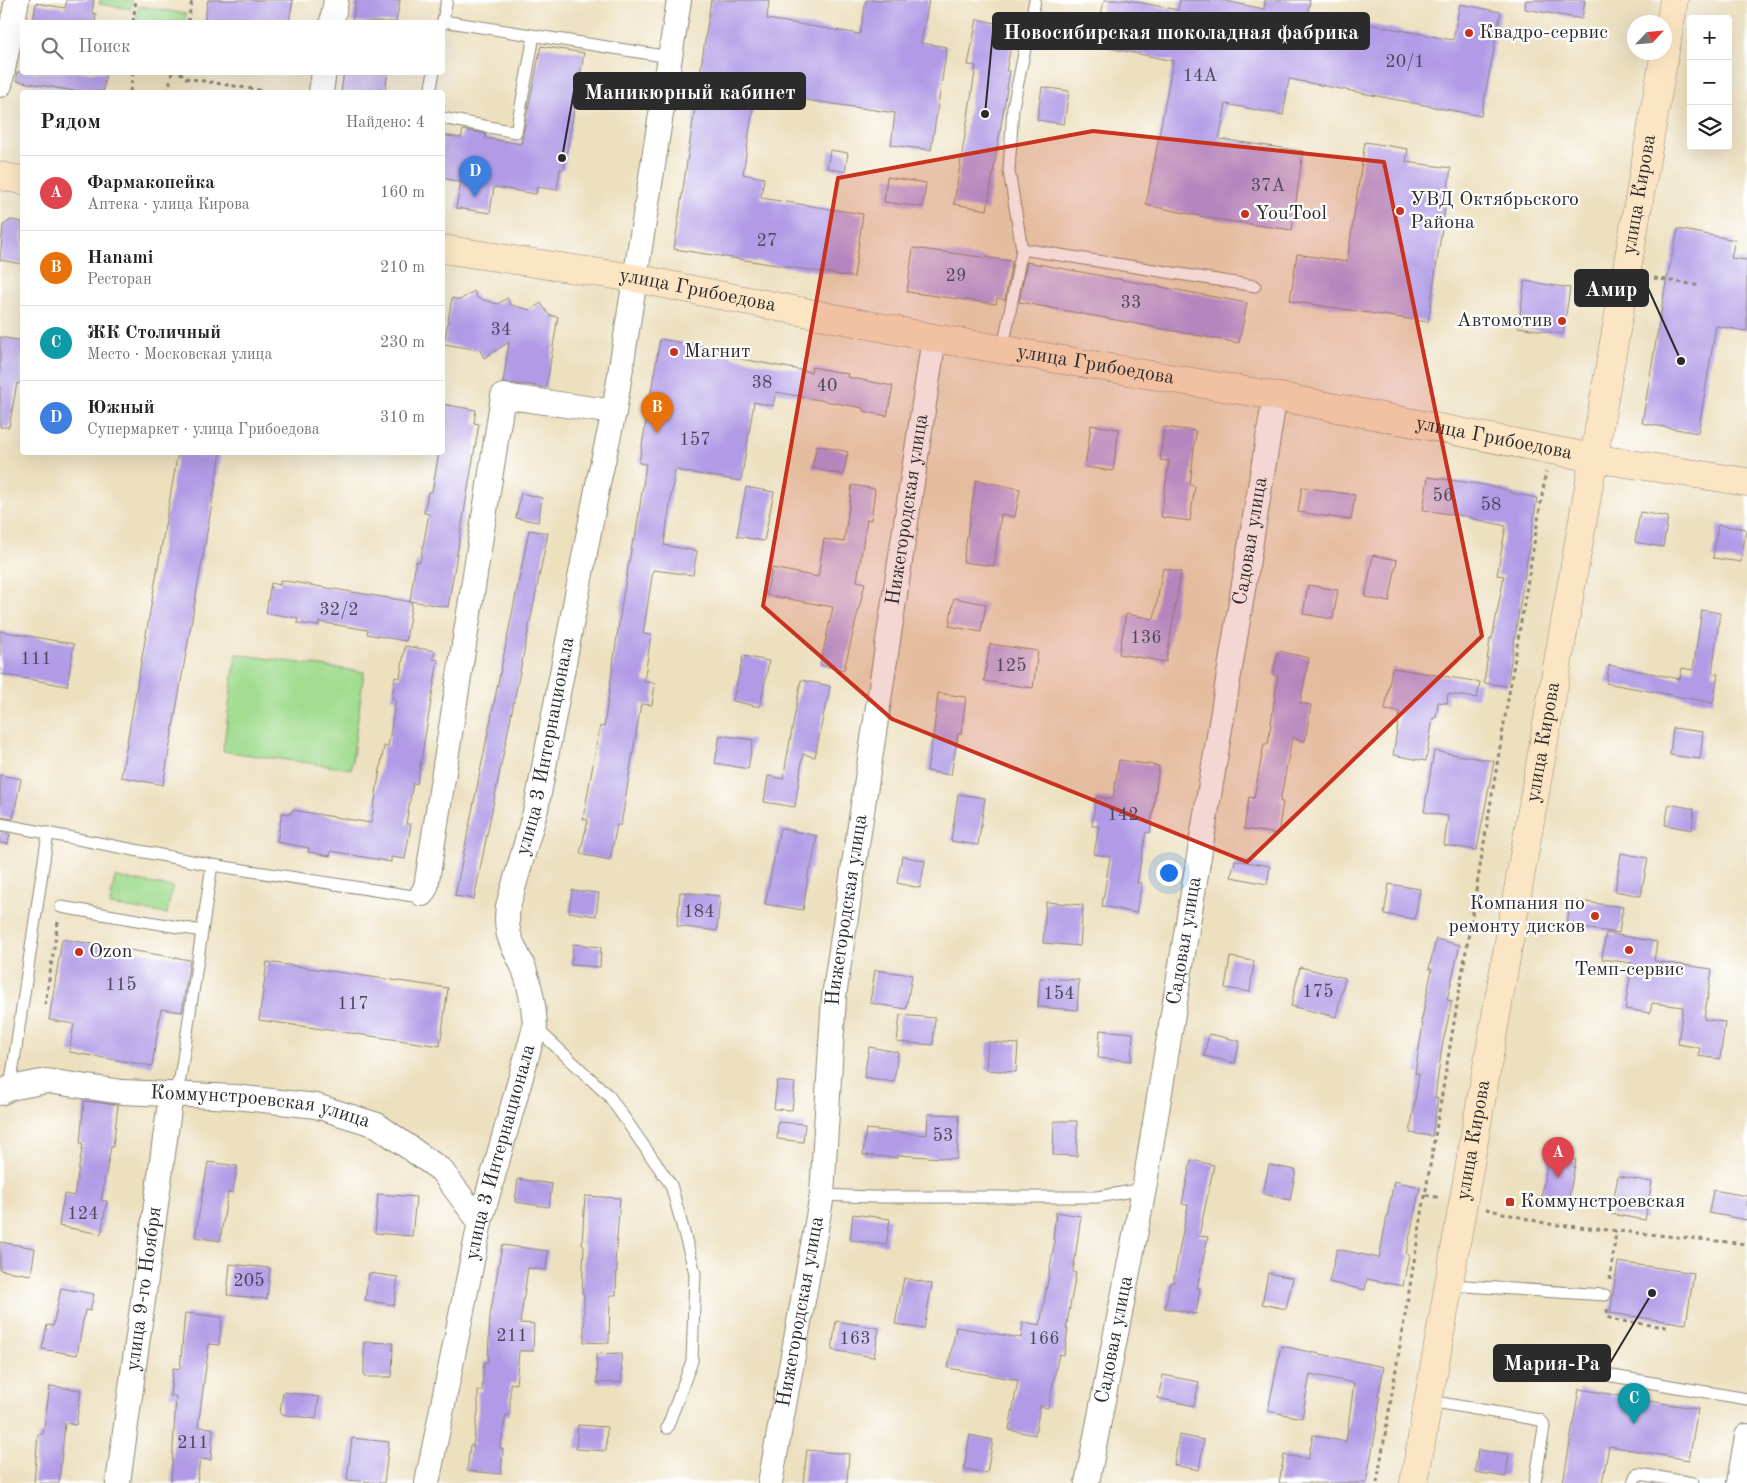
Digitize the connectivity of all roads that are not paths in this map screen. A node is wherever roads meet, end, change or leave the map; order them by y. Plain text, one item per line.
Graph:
1 (17, 0) edge
2 (336, 0) edge
3 (447, 0) edge
4 (679, 0) edge
5 (1035, 0) edge
6 (1674, 0) edge
7 (332, 20) edge
8 (444, 20) edge
9 (445, 23) edge
10 (534, 36) junction
11 (670, 56) junction
12 (324, 75) edge
13 (433, 75) edge
14 (0, 85) edge
15 (321, 90) edge
16 (430, 90) edge
17 (445, 119) edge
18 (0, 176) edge
19 (20, 180) edge
20 (445, 249) edge
21 (1022, 249) junction
22 (634, 278) junction
23 (1255, 286) dead end
24 (934, 338) junction
25 (1002, 348) junction
26 (1274, 396) junction
27 (614, 412) junction
28 (1593, 458) junction
29 (1747, 482) edge
30 (0, 824) edge
31 (48, 833) junction
32 (212, 865) junction
33 (422, 894) joint
34 (61, 908) road end
35 (202, 931) junction
36 (535, 1027) junction
37 (5, 1090) edge
38 (171, 1095) junction
39 (1144, 1189) junction
40 (822, 1195) junction
41 (480, 1222) junction
42 (1450, 1285) junction
43 (1605, 1294) dead end
44 (1601, 1374) dead end
45 (1747, 1399) edge
46 (1429, 1401) junction
47 (668, 1428) dead end
48 (1747, 1436) edge
49 (118, 1483) edge
50 (427, 1483) edge
51 (770, 1483) edge
52 (1087, 1483) edge
53 (1414, 1483) edge
54 (1535, 1483) edge
55 (1633, 1483) edge
56 (1693, 1483) edge
57 (1739, 1483) edge

1 - 14 street
2 - 7 street
3 - 8 lane
4 - 11 street, улица 3 Интернационала
5 - 21 lane
6 - 28 main road, улица Кирова
9 - 10 lane
10 - 11 lane
10 - 17 lane
11 - 22 street, улица 3 Интернационала
12 - 15 street
13 - 16 lane
18 - 19 main road
20 - 22 main road, улица Грибоедова
21 - 23 lane
21 - 25 lane
22 - 24 main road, улица Грибоедова
22 - 27 street, улица 3 Интернационала
24 - 25 main road, улица Грибоедова
24 - 40 street, Нижегородская улица
25 - 26 main road, улица Грибоедова
26 - 28 main road, улица Грибоедова
26 - 39 street, Садовая улица
27 - 33 street
27 - 36 street, улица 3 Интернационала
28 - 29 main road, улица Грибоедова
28 - 42 main road, улица Кирова
30 - 31 lane
31 - 32 lane
31 - 37 lane
32 - 33 lane
32 - 35 lane
34 - 35 lane
35 - 38 lane
36 - 41 street, улица 3 Интернационала
36 - 47 lane
37 - 38 street, Коммунстроевская улица
38 - 41 street, Коммунстроевская улица
38 - 49 street, улица 9-го Ноября
39 - 40 lane
39 - 52 street, Садовая улица
40 - 51 street, Нижегородская улица
41 - 50 street, улица 3 Интернационала
42 - 43 lane
42 - 46 main road, улица Кирова
44 - 45 lane
46 - 53 main road, улица Кирова
46 - 54 lane
48 - 57 street
55 - 56 lane

